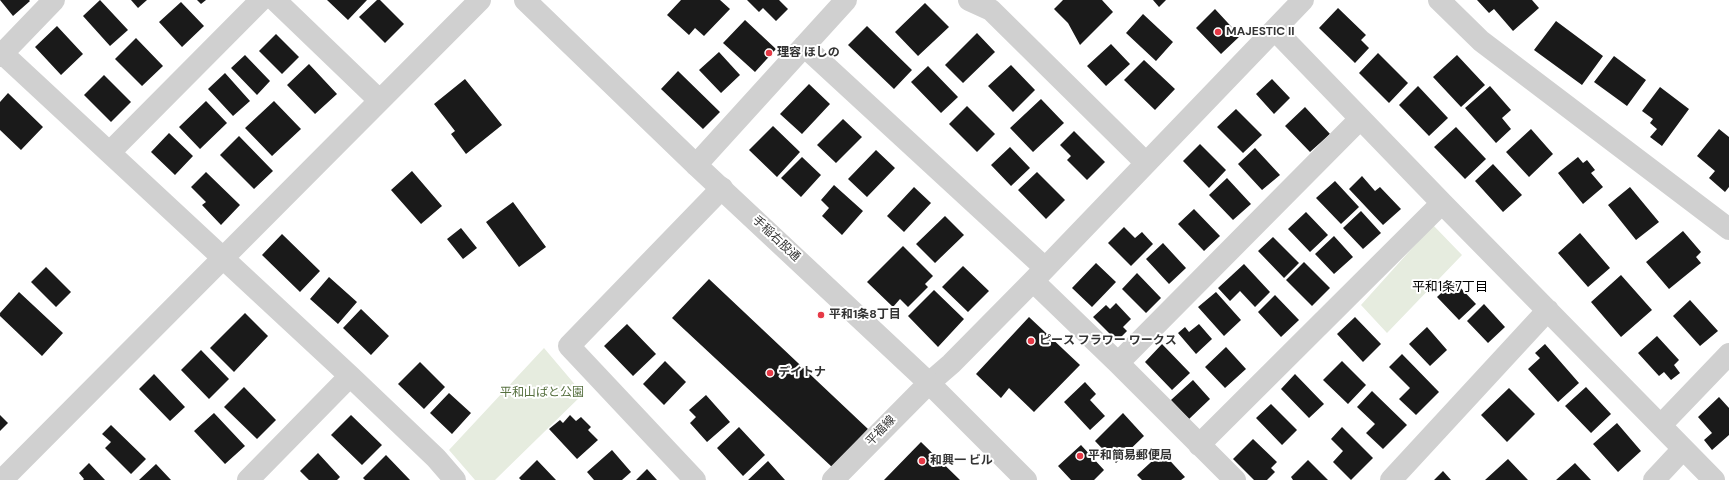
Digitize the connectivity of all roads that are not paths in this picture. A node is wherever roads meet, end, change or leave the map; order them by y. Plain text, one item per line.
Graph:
1 (54, 0) edge
2 (261, 0) edge
3 (275, 0) edge
4 (480, 0) edge
5 (525, 0) edge
6 (846, 0) edge
7 (969, 0) edge
8 (1303, 0) edge
9 (1439, 0) edge
10 (1275, 30) junction
11 (804, 46) junction
12 (1, 54) edge
13 (379, 100) junction
14 (1360, 119) junction
15 (110, 152) junction
16 (1146, 163) junction
17 (696, 165) junction
18 (722, 188) junction
19 (1442, 203) junction
20 (1729, 230) edge
21 (223, 258) junction
22 (1039, 275) junction
23 (1548, 310) junction
24 (1729, 354) edge
25 (1118, 363) junction
26 (350, 376) junction
27 (929, 383) junction
28 (1661, 425) junction
29 (1199, 445) junction
30 (1683, 449) junction
31 (2, 480) edge
32 (248, 480) edge
33 (455, 480) edge
34 (695, 480) edge
35 (833, 480) edge
36 (1026, 480) edge
37 (1235, 480) edge
38 (1391, 480) edge
39 (1654, 480) edge
40 (1714, 480) edge

1 - 12 street
2 - 15 street
3 - 13 street
4 - 13 street
5 - 17 street, 手稲右股通
6 - 11 street
7 - 16 street
8 - 10 street, 平福線
9 - 20 street
10 - 14 street
10 - 16 street, 平福線
11 - 17 street
11 - 22 street
12 - 15 street
13 - 21 street
14 - 19 street
14 - 25 street
15 - 21 street
16 - 22 street, 平福線
17 - 18 street, 手稲右股通
18 - 27 street, 手稲右股通
18 - 34 street
19 - 23 street
19 - 29 street
21 - 26 street
21 - 31 street
22 - 25 street
22 - 27 street, 平福線
23 - 28 street
23 - 38 street
24 - 28 street
25 - 29 street
26 - 32 street
26 - 33 street
27 - 35 street, 平福線
27 - 36 street, 手稲右股通
28 - 30 street
29 - 37 street
30 - 39 street
30 - 40 street

